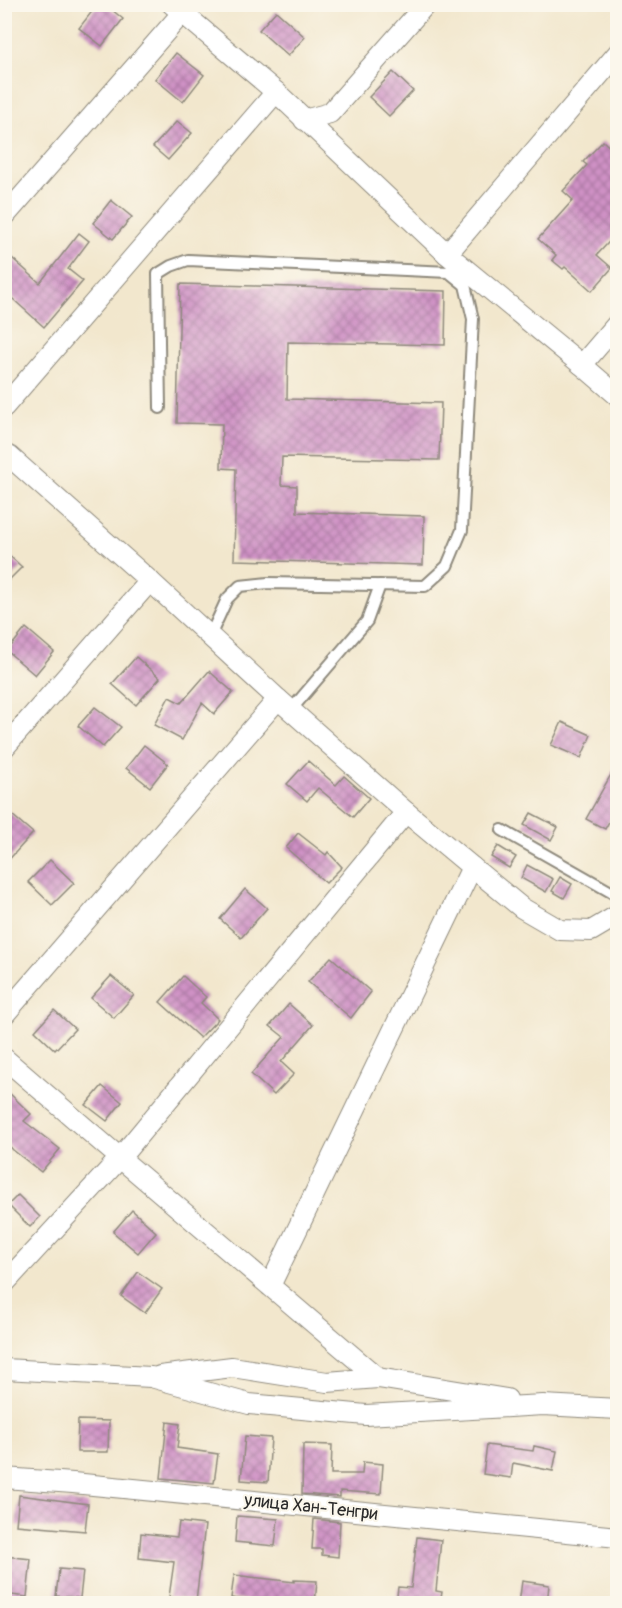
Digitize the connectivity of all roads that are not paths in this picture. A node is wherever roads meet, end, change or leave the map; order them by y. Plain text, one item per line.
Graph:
1 (426, 4) edge
2 (181, 8) edge
3 (618, 53) edge
4 (276, 92) junction
5 (304, 120) junction
6 (4, 217) edge
7 (447, 254) junction
8 (618, 323) edge
9 (582, 365) junction
10 (618, 396) edge
11 (4, 407) edge
12 (160, 408) dead end
13 (6, 457) edge
14 (150, 581) junction
15 (380, 585) junction
16 (210, 636) junction
17 (285, 704) junction
18 (4, 748) edge
19 (406, 812) junction
20 (502, 830) dead end
21 (472, 867) junction
22 (618, 896) edge
23 (618, 915) edge
24 (4, 1015) edge
25 (4, 1058) edge
26 (120, 1158) junction
27 (4, 1284) edge
28 (270, 1286) junction
29 (4, 1369) edge
30 (151, 1377) junction
31 (378, 1378) junction
32 (543, 1405) junction
33 (618, 1409) edge
34 (4, 1478) edge
35 (618, 1537) edge

1 - 5 street
2 - 4 street
2 - 6 street
3 - 7 street
4 - 5 street
4 - 11 street
5 - 7 street
7 - 9 street
8 - 9 street
9 - 10 street
12 - 15 lane
13 - 14 street
14 - 16 street
14 - 18 street
15 - 16 lane
15 - 17 lane
16 - 17 street
17 - 19 street
17 - 24 street
19 - 21 street
19 - 26 street
20 - 22 lane
21 - 23 street
21 - 28 street
25 - 26 street
26 - 27 street
26 - 28 street
28 - 31 street
29 - 30 street
30 - 31 street
30 - 32 street
31 - 32 street
32 - 33 street
34 - 35 street, улица Хан-Тенгри

